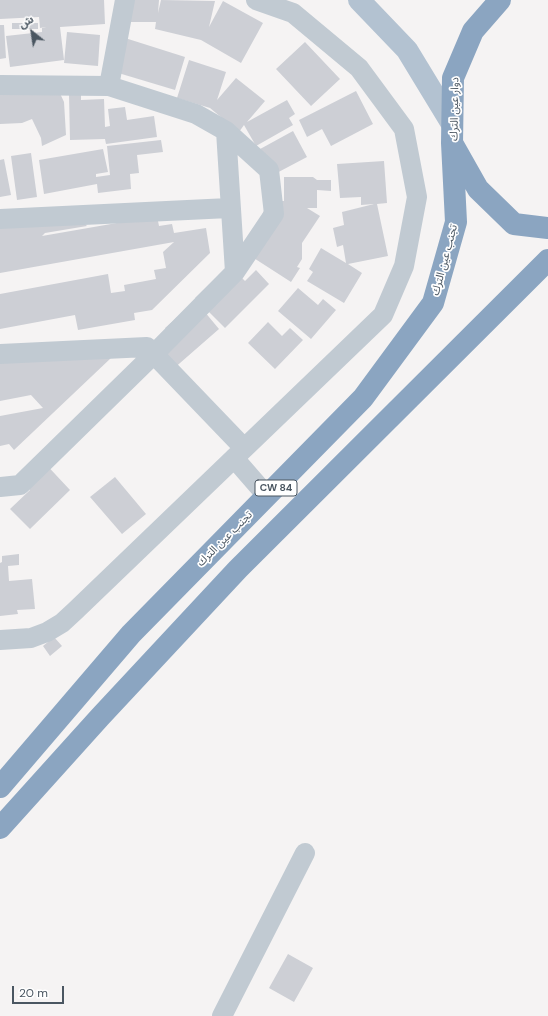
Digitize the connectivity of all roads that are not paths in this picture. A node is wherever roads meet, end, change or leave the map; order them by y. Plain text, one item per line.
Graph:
1 (125, 0) edge
2 (256, 0) edge
3 (359, 0) edge
4 (500, 0) edge
5 (0, 85) edge
6 (109, 86) junction
7 (226, 131) junction
8 (452, 133) junction
9 (230, 208) junction
10 (0, 219) edge
11 (548, 228) edge
12 (548, 260) edge
13 (235, 272) junction
14 (0, 354) edge
15 (154, 354) junction
16 (239, 453) junction
17 (0, 487) edge
18 (267, 496) junction
19 (0, 640) edge
20 (0, 787) edge
21 (0, 828) edge
22 (304, 853) dead end
23 (222, 1016) edge

1 - 6 street
2 - 16 street
3 - 8 main road
4 - 8 highway, دوار عين الترك
5 - 6 street
6 - 7 street
7 - 9 street
7 - 13 street
8 - 11 highway, دوار عين الترك
8 - 18 highway, تجنب عين الترك / CW 84
9 - 10 street
9 - 13 street
12 - 21 highway, CW 84
13 - 15 street
14 - 15 street
15 - 16 street
15 - 17 street
16 - 18 street
16 - 19 street
18 - 20 highway, تجنب عين الترك / CW 84
22 - 23 street

